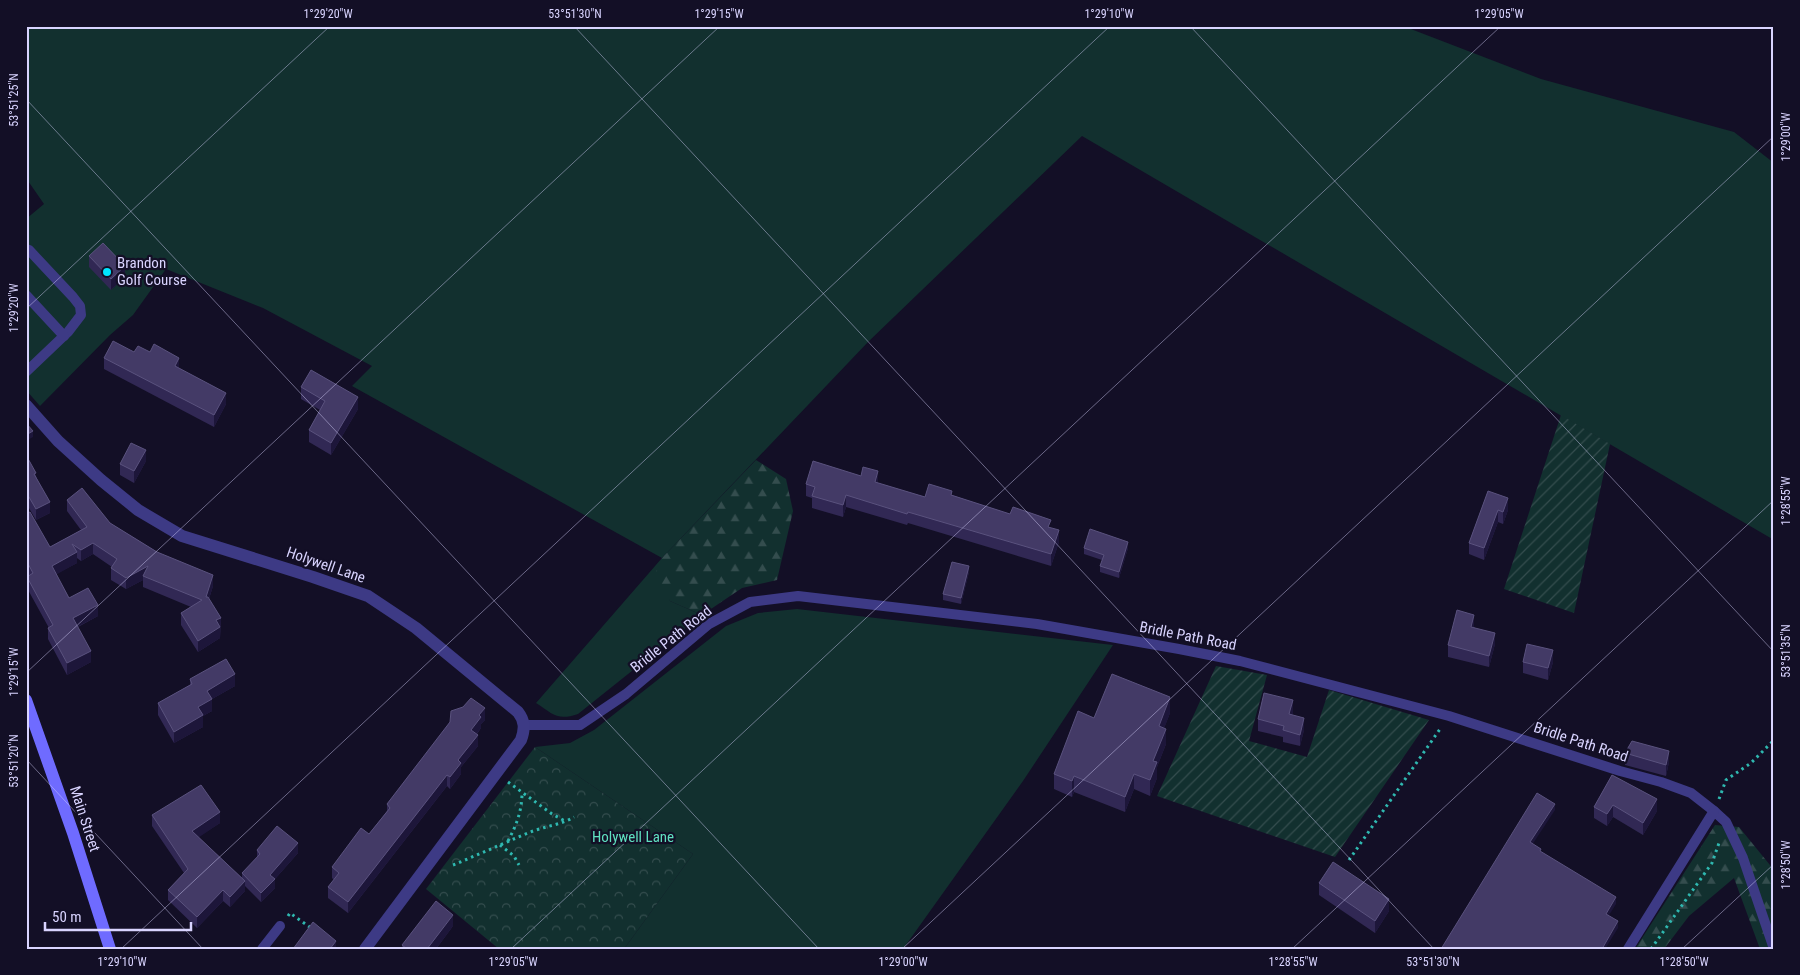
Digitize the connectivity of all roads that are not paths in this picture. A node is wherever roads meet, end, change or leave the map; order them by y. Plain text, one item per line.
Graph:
1 (26, 249) edge
2 (26, 295) edge
3 (64, 336) junction
4 (26, 372) edge
5 (26, 405) edge
6 (26, 700) edge
7 (524, 725) junction
8 (1714, 811) junction
9 (280, 926) road end
10 (110, 949) edge
11 (262, 949) edge
12 (365, 949) edge
13 (1628, 949) edge
14 (1774, 949) edge

1 - 3 lane
2 - 3 lane
3 - 4 lane
5 - 7 street, Holywell Lane
6 - 10 street, Main Street
7 - 8 lane, Bridle Path Road
7 - 12 street
8 - 13 lane
8 - 14 lane, Bridle Path Road
9 - 11 lane

